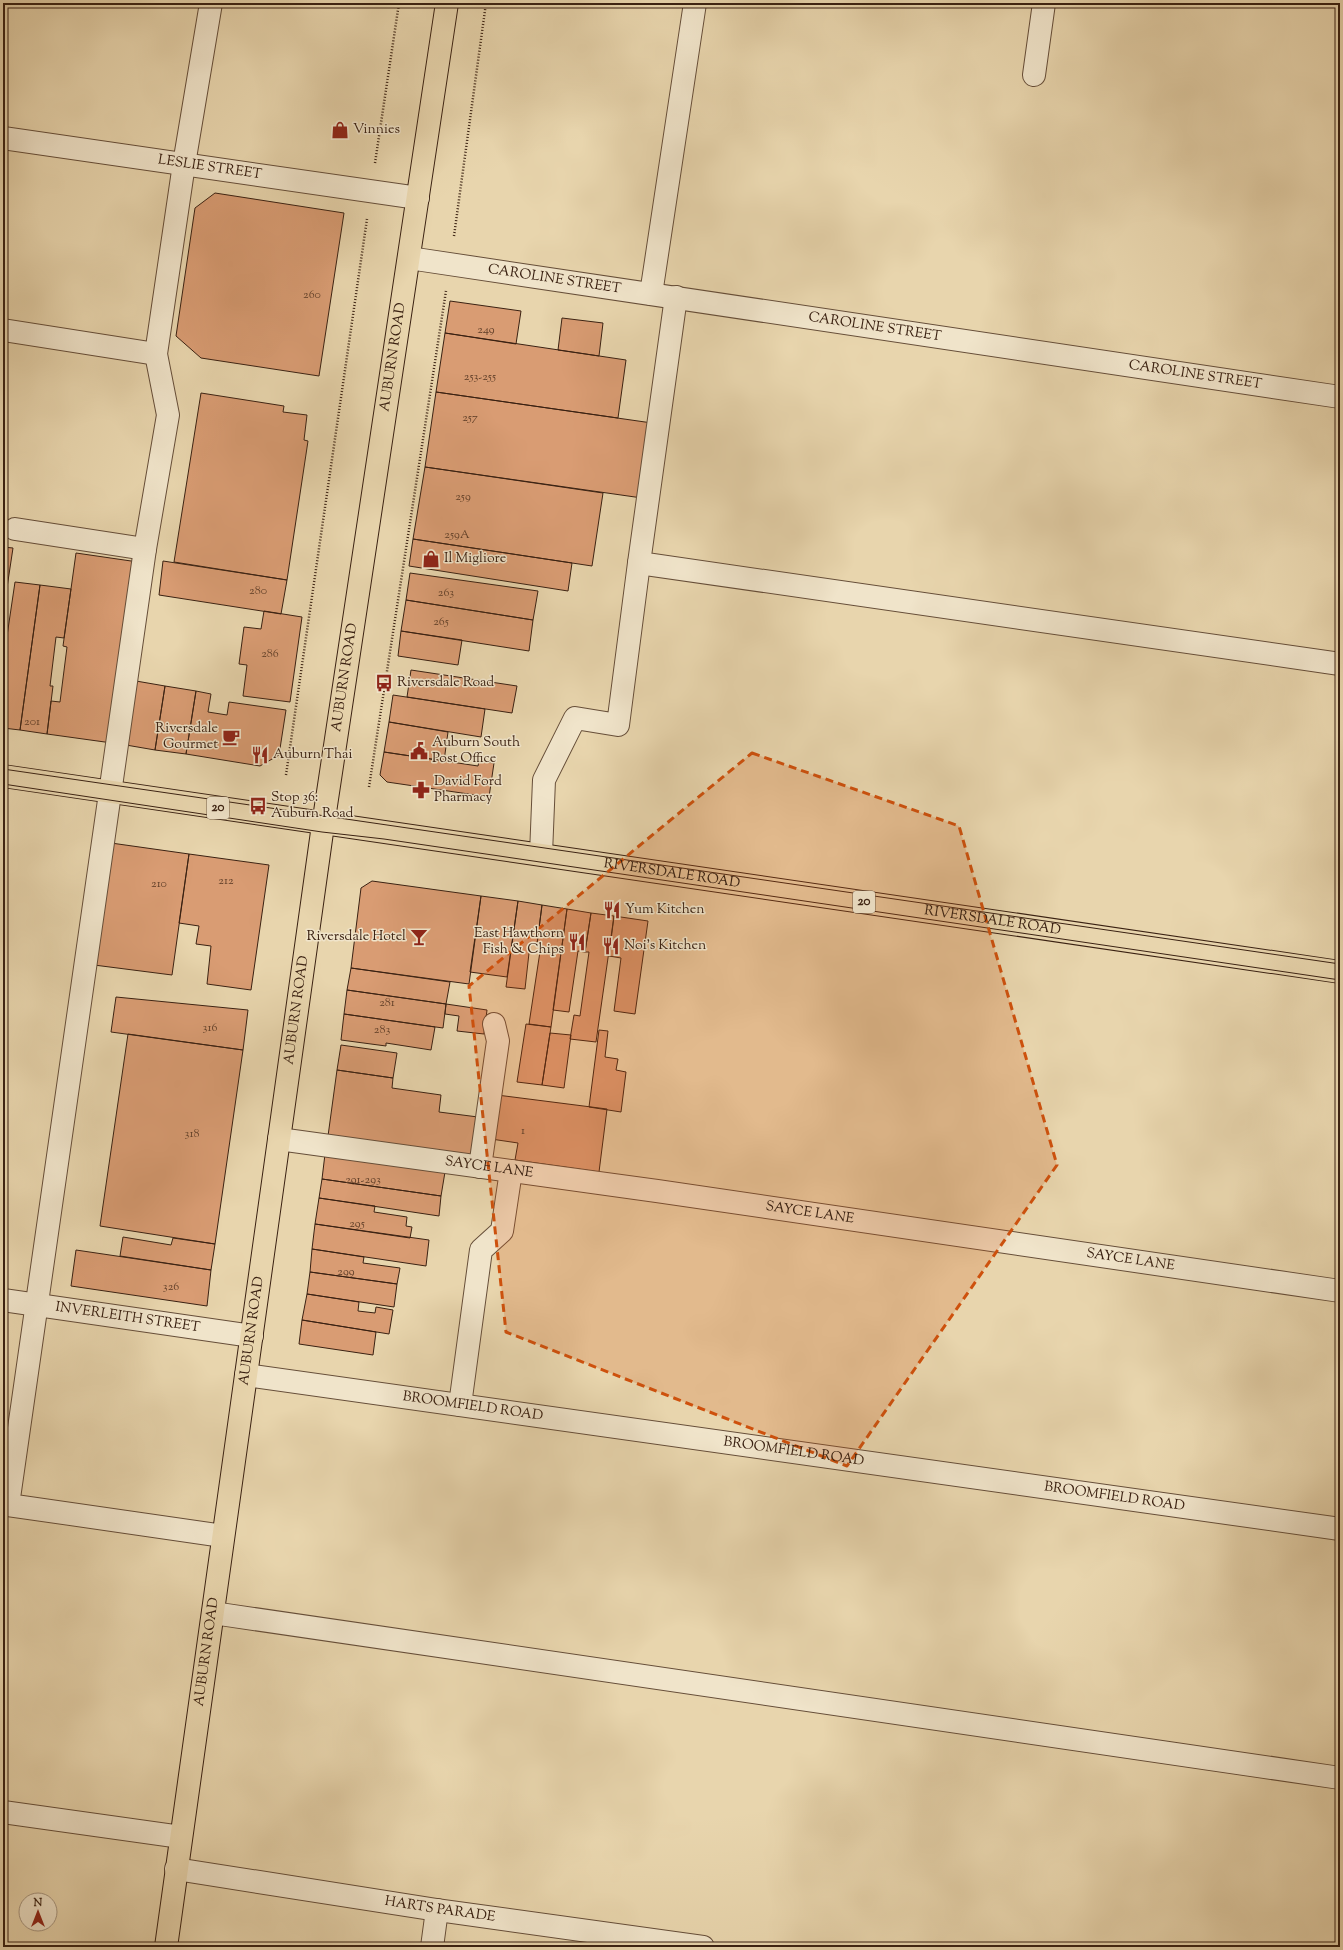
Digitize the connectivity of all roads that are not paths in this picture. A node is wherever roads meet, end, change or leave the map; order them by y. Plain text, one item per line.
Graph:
1 (211, 3) edge
2 (447, 3) edge
3 (695, 3) edge
4 (1044, 3) edge
5 (1034, 75) dead end
6 (3, 138) edge
7 (184, 164) junction
8 (418, 198) junction
9 (409, 258) junction
10 (651, 294) junction
11 (676, 297) junction
12 (3, 330) edge
13 (156, 354) junction
14 (1340, 398) edge
15 (15, 529) dead end
16 (145, 549) junction
17 (639, 563) junction
18 (1340, 664) edge
19 (3, 776) edge
20 (111, 792) junction
21 (324, 823) junction
22 (540, 854) junction
23 (1340, 972) edge
24 (494, 1024) dead end
25 (279, 1140) junction
26 (480, 1167) junction
27 (511, 1171) junction
28 (1340, 1291) edge
29 (3, 1300) edge
30 (38, 1305) junction
31 (252, 1336) junction
32 (246, 1375) junction
33 (460, 1406) junction
34 (1340, 1529) edge
35 (223, 1536) junction
36 (212, 1613) junction
37 (1340, 1778) edge
38 (3, 1812) edge
39 (181, 1837) junction
40 (176, 1869) junction
41 (437, 1910) junction
42 (166, 1947) edge
43 (432, 1947) edge
44 (703, 1947) edge

1 - 7 street
2 - 8 main road, AUBURN ROAD
3 - 10 street
4 - 5 street
6 - 7 street, LESLIE STREET
7 - 8 street, LESLIE STREET
7 - 13 street
8 - 9 main road, AUBURN ROAD
9 - 10 street, CAROLINE STREET
9 - 21 main road, AUBURN ROAD
10 - 11 street, CAROLINE STREET
11 - 14 street, CAROLINE STREET
11 - 17 street
12 - 13 street
13 - 16 street
15 - 16 street
16 - 20 street
17 - 18 street
17 - 22 street
19 - 20 main road, RIVERSDALE ROAD / 20
20 - 21 main road, RIVERSDALE ROAD / 20
20 - 30 street
21 - 22 main road, RIVERSDALE ROAD / 20
21 - 25 main road, AUBURN ROAD
22 - 23 main road, RIVERSDALE ROAD / 20
24 - 26 street
25 - 26 street, SAYCE LANE
25 - 31 main road, AUBURN ROAD
26 - 27 street, SAYCE LANE
27 - 28 street, SAYCE LANE
27 - 33 street
29 - 30 street, INVERLEITH STREET
30 - 31 street, INVERLEITH STREET
30 - 35 street
31 - 32 main road, AUBURN ROAD
32 - 33 street, BROOMFIELD ROAD
32 - 35 main road, AUBURN ROAD
33 - 34 street, BROOMFIELD ROAD
35 - 36 main road, AUBURN ROAD
36 - 37 street
36 - 39 main road, AUBURN ROAD
38 - 39 street
39 - 40 main road, AUBURN ROAD
40 - 41 street, HARTS PARADE
40 - 42 main road, AUBURN ROAD
41 - 43 street
41 - 44 street, HARTS PARADE

